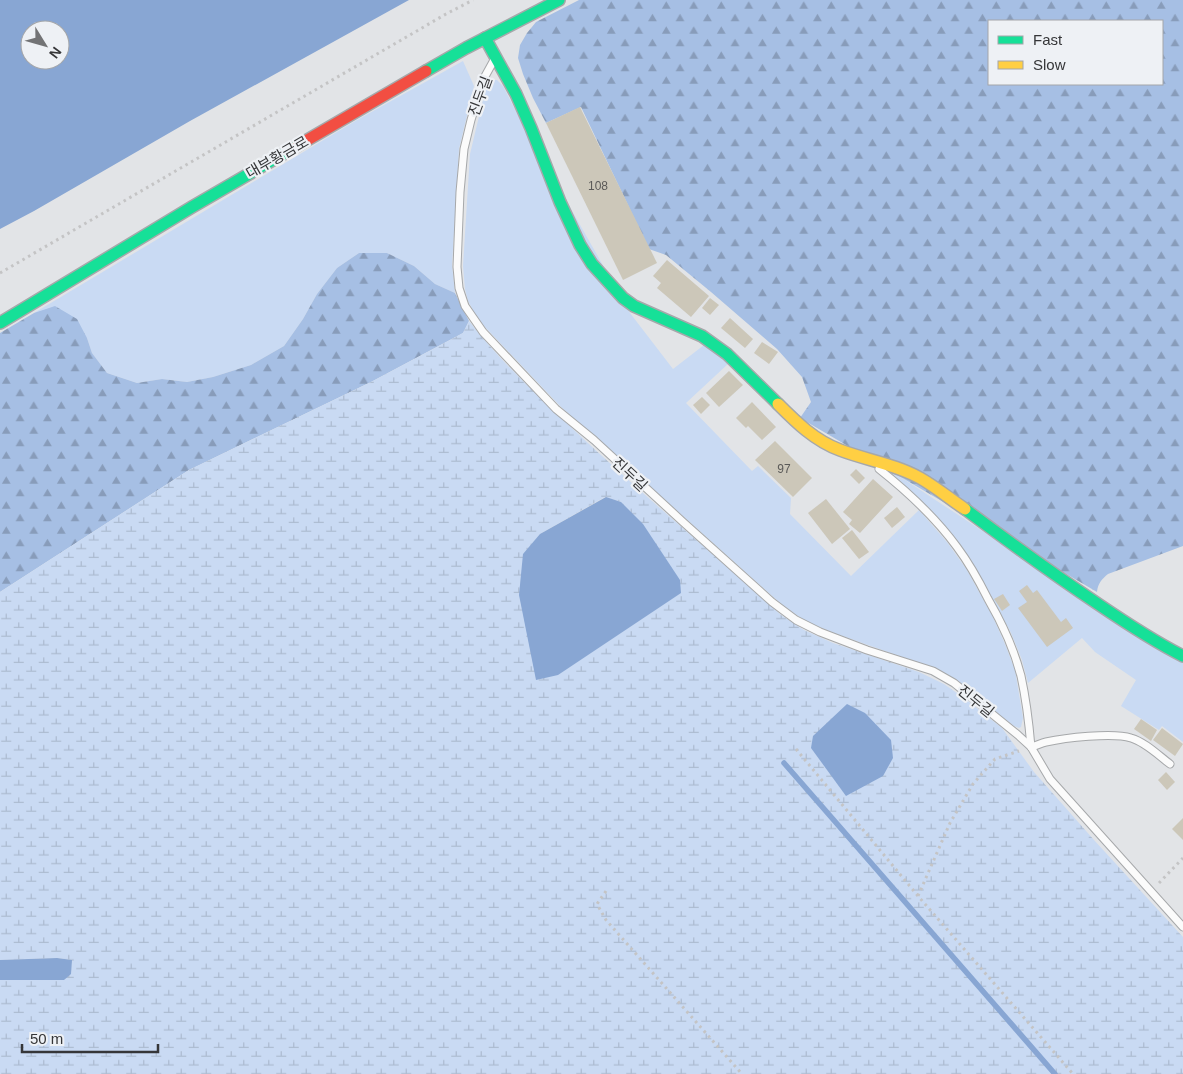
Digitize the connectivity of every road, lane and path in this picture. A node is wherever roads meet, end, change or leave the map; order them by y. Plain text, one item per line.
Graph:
1 (473, 0) edge
2 (559, 0) edge
3 (485, 38) junction
4 (496, 57) junction
5 (0, 273) edge
6 (0, 323) edge
7 (863, 457) junction
8 (1183, 656) edge
9 (1031, 747) junction
10 (796, 749) dead end
11 (1170, 764) dead end
12 (1183, 858) edge
13 (606, 891) dead end
14 (1151, 892) junction
15 (918, 896) junction
16 (1183, 927) edge
17 (742, 1074) edge
18 (1073, 1074) edge

1 - 5 path
2 - 3 street, 대부황금로
3 - 4 street, 진두길
3 - 6 street, 대부황금로
4 - 7 street, 진두길
4 - 9 lane, 진두길
7 - 8 street, 진두길
7 - 9 lane, 진두길
9 - 11 lane
9 - 14 lane, 진두길
9 - 15 path
10 - 15 path
12 - 14 path
13 - 17 path
14 - 16 lane, 진두길
15 - 18 path

